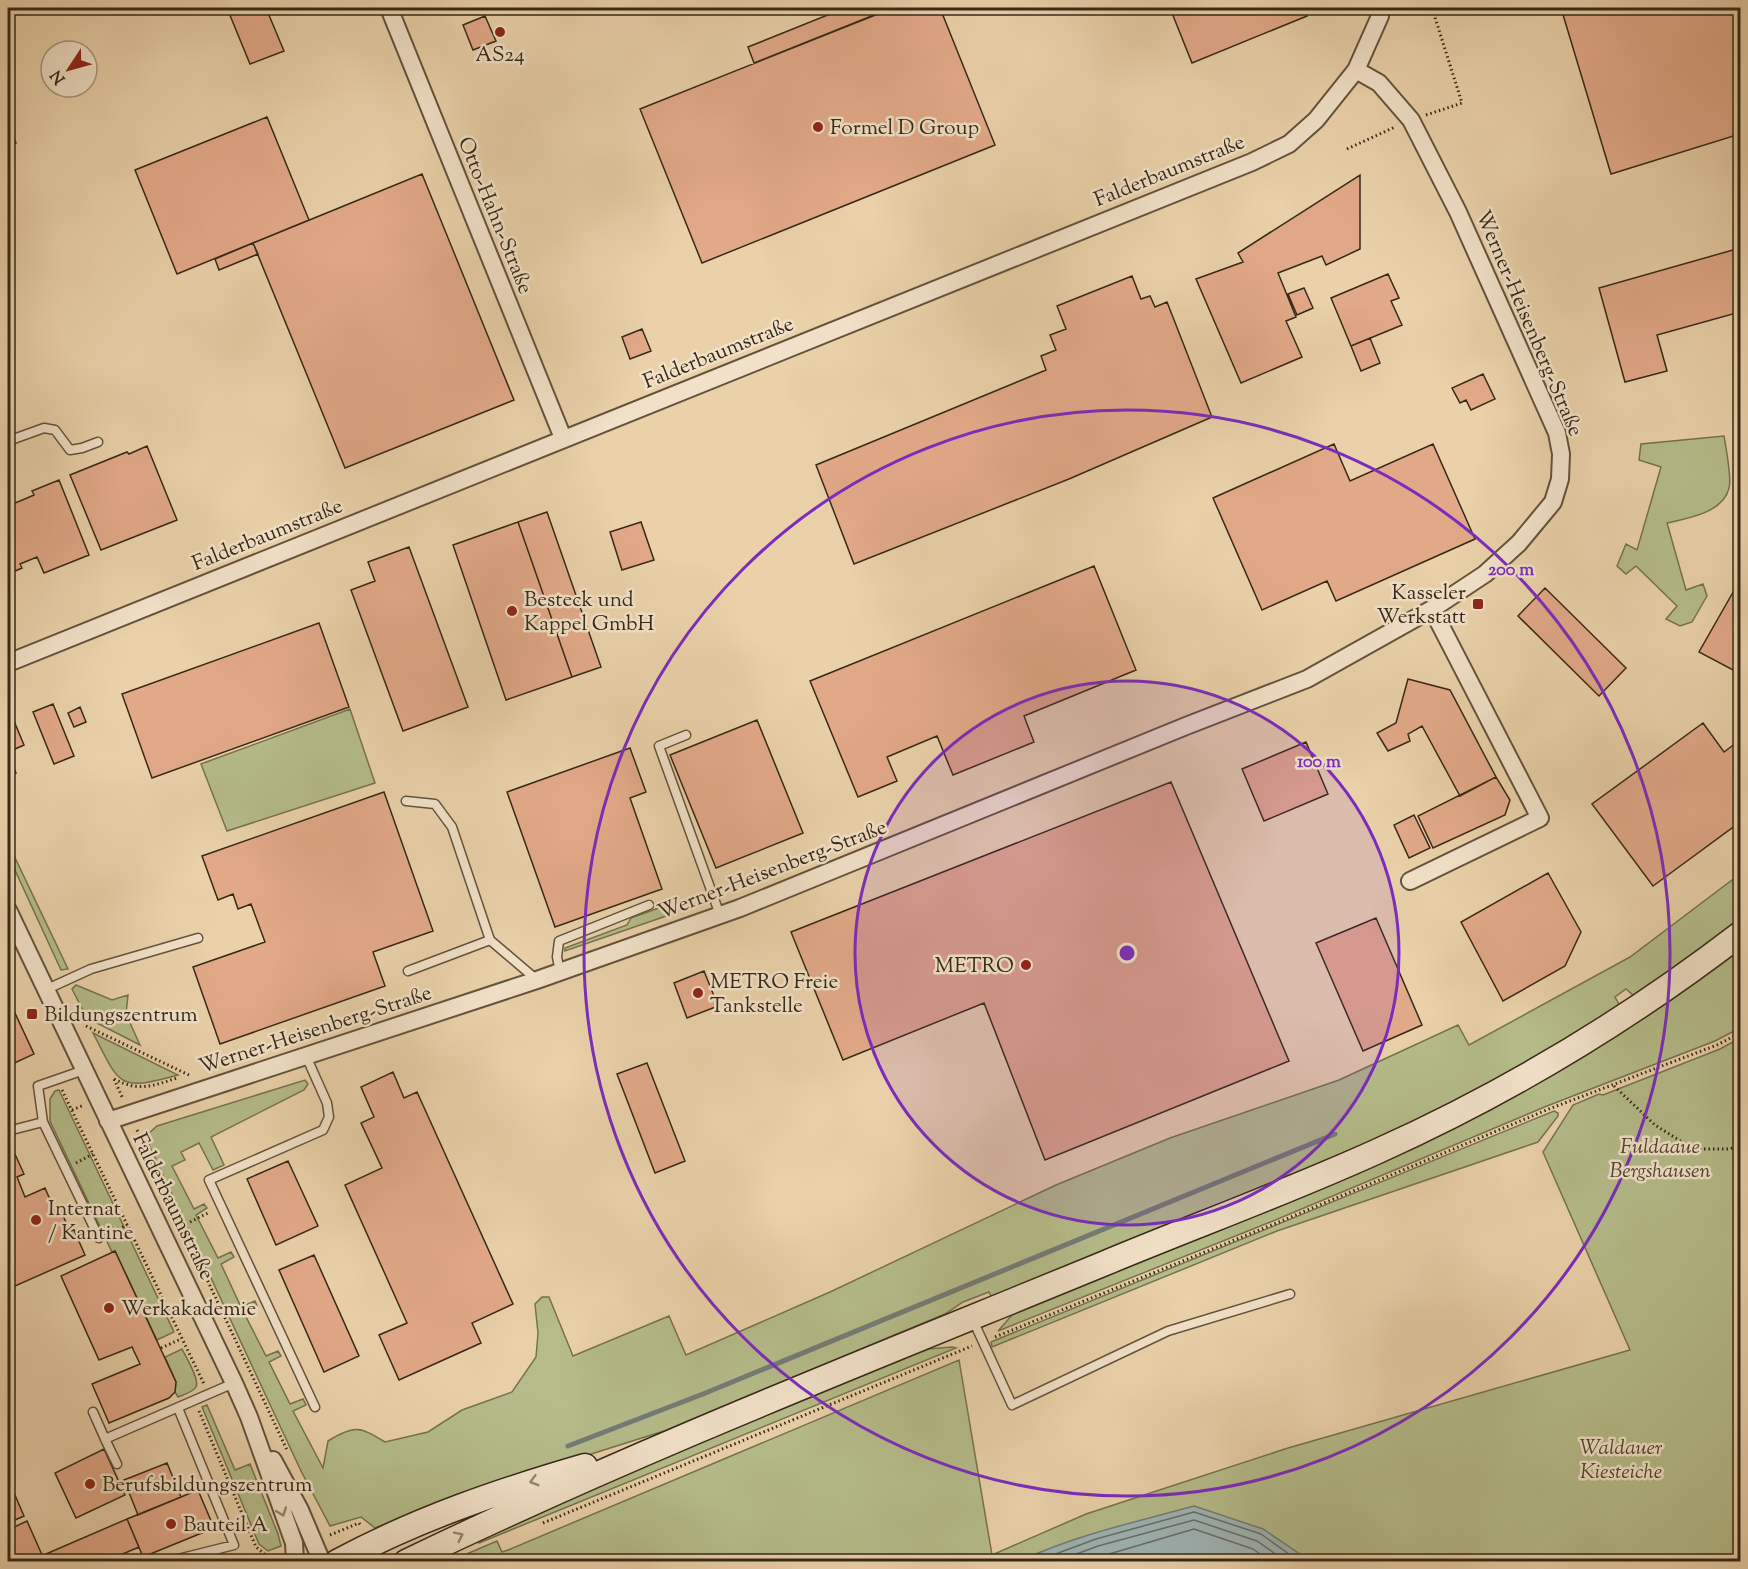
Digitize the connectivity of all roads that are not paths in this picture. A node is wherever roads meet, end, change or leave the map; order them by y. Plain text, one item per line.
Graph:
1 (388, 8) edge
2 (1381, 8) edge
3 (1356, 70) junction
4 (563, 438) junction
5 (8, 441) edge
6 (98, 442) dead end
7 (1432, 609) junction
8 (8, 663) edge
9 (686, 735) dead end
10 (406, 801) dead end
11 (1410, 881) dead end
12 (649, 905) dead end
13 (8, 910) edge
14 (720, 915) junction
15 (1740, 934) edge
16 (198, 938) dead end
17 (490, 940) junction
18 (408, 971) dead end
19 (560, 972) junction
20 (537, 980) junction
21 (45, 990) junction
22 (306, 1056) junction
23 (84, 1070) junction
24 (108, 1121) junction
25 (43, 1122) junction
26 (8, 1131) edge
27 (99, 1238) road end
28 (1290, 1294) dead end
29 (972, 1318) junction
30 (234, 1383) junction
31 (315, 1407) dead end
32 (178, 1408) junction
33 (93, 1412) dead end
34 (249, 1417) junction
35 (105, 1439) junction
36 (671, 1441) junction
37 (117, 1464) dead end
38 (166, 1562) edge
39 (296, 1562) edge
40 (322, 1562) edge
41 (337, 1562) edge
42 (406, 1562) edge

1 - 4 street, Otto-Hahn-Straße
2 - 3 street, Falderbaumstraße
3 - 4 street, Falderbaumstraße
3 - 7 street, Werner-Heisenberg-Straße
4 - 8 street, Falderbaumstraße
5 - 6 lane
7 - 11 street
7 - 14 street, Werner-Heisenberg-Straße
9 - 14 lane
10 - 17 lane
12 - 19 lane
13 - 21 street, Falderbaumstraße
14 - 19 street, Werner-Heisenberg-Straße
15 - 29 main road
16 - 21 lane
17 - 18 lane
17 - 20 lane
19 - 20 street, Werner-Heisenberg-Straße
20 - 22 street, Werner-Heisenberg-Straße
21 - 23 street, Falderbaumstraße
22 - 24 street, Werner-Heisenberg-Straße
22 - 31 lane
23 - 24 street, Falderbaumstraße
23 - 25 lane
24 - 30 street, Falderbaumstraße
25 - 26 lane
25 - 27 lane
28 - 29 lane
29 - 36 main road
30 - 32 lane
30 - 34 street, Falderbaumstraße
32 - 35 lane
32 - 38 lane
33 - 35 lane
34 -> 39 street, Falderbaumstraße
34 - 40 street
35 - 37 lane
36 -> 41 main road
42 -> 36 main road

